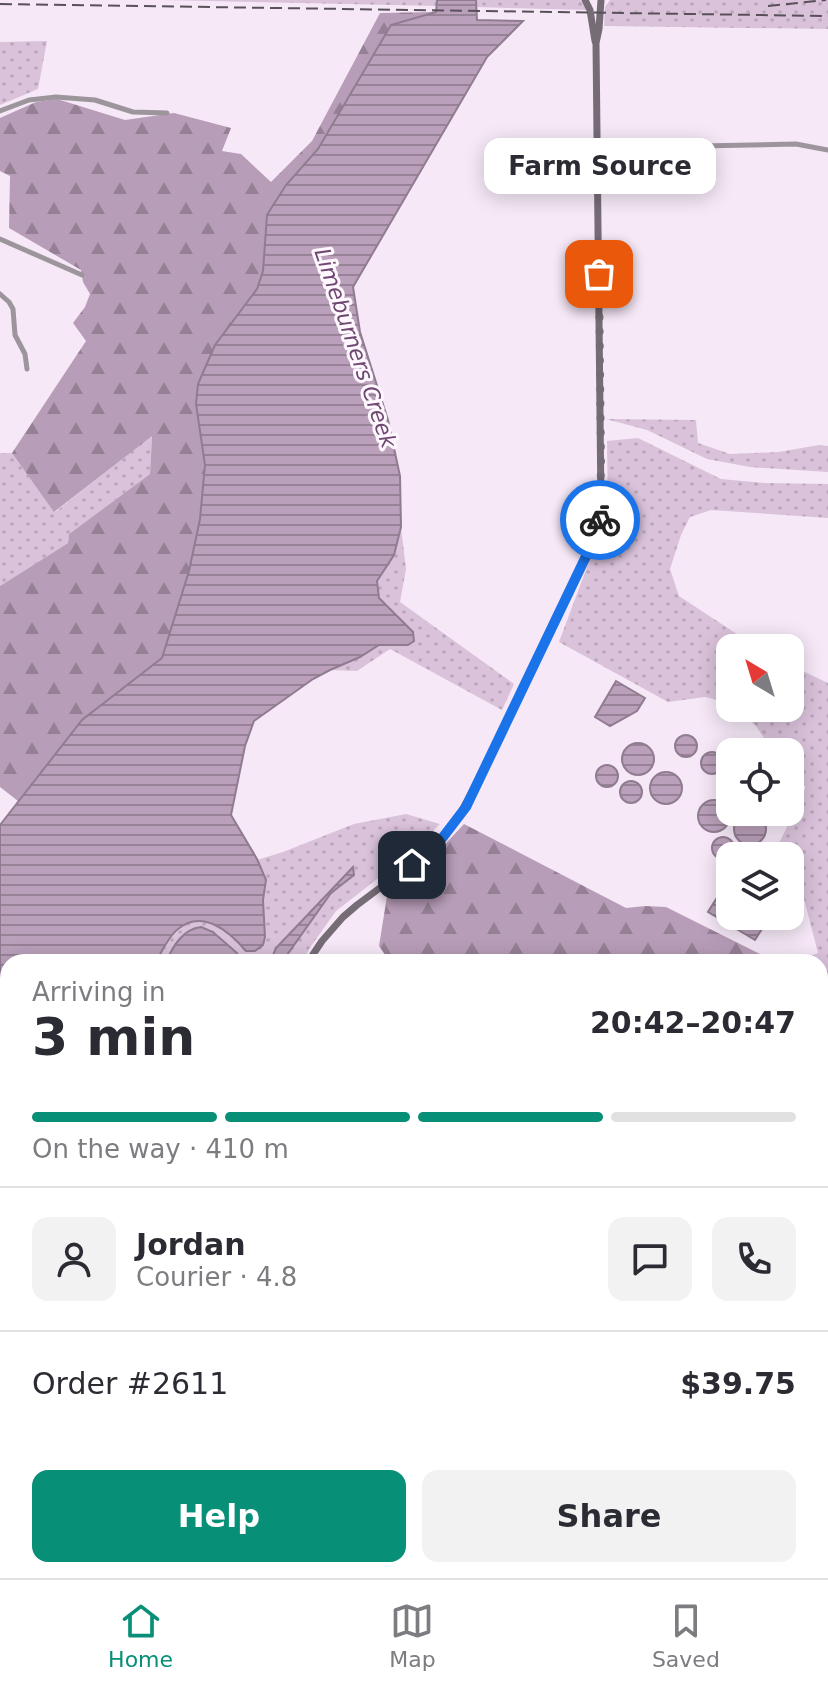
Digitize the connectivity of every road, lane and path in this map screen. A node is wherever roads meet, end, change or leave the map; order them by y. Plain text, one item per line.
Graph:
1 (585, 0) edge
2 (601, 0) edge
3 (596, 43) junction
4 (0, 111) edge
5 (167, 113) dead end
6 (596, 148) junction
7 (828, 150) edge
8 (0, 239) edge
9 (82, 275) dead end
10 (0, 294) edge
11 (27, 369) dead end
12 (313, 954) edge

1 - 3 main road
2 - 3 main road
3 - 6 main road
4 - 5 street
6 - 7 street
6 - 12 main road
8 - 9 street
10 - 11 street

